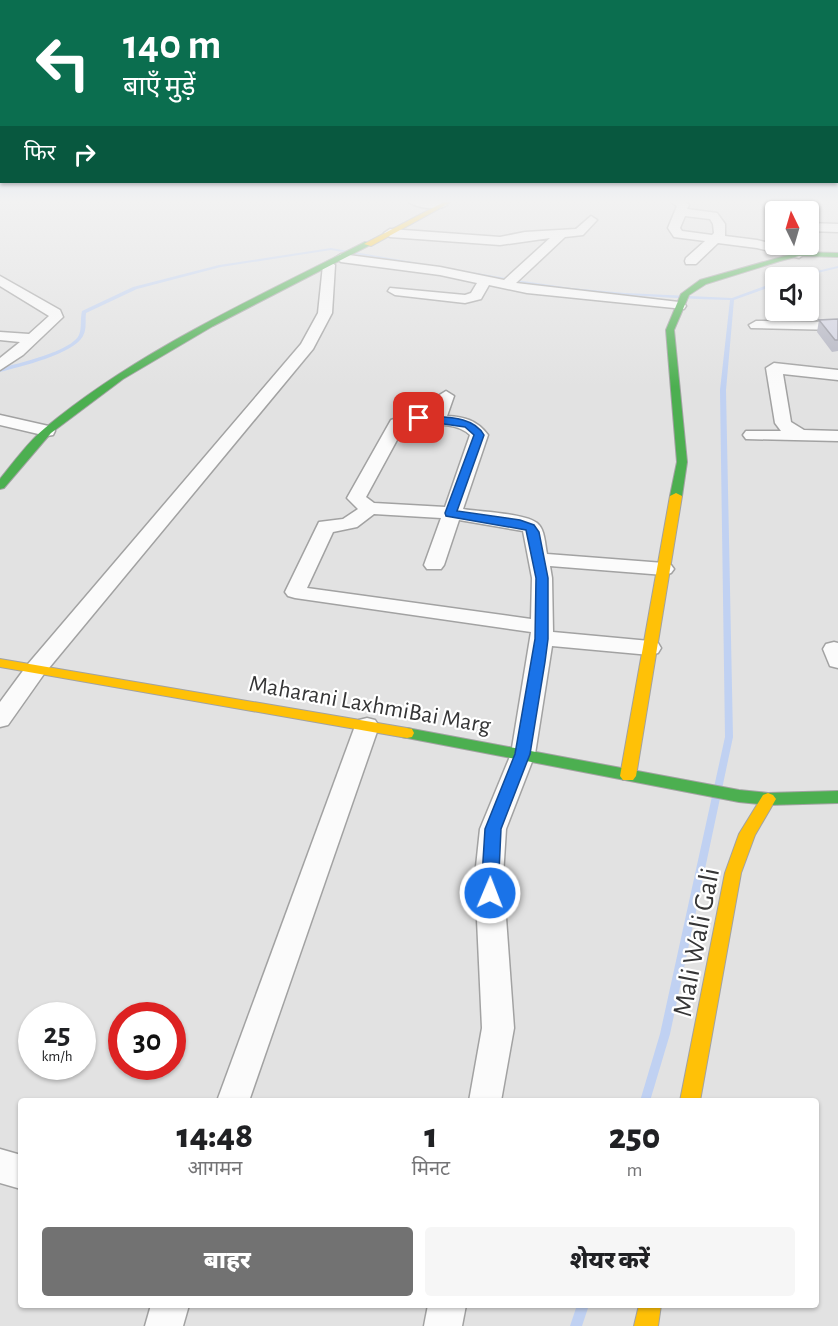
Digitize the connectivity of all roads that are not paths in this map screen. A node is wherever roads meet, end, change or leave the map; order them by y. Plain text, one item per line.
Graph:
1 (330, 264) edge
2 (337, 264) edge
3 (374, 264) edge
4 (529, 264) edge
5 (764, 264) edge
6 (485, 281) junction
7 (2, 284) edge
8 (505, 286) junction
9 (395, 291) dead end
10 (682, 300) junction
11 (802, 321) edge
12 (756, 325) dead end
13 (805, 326) junction
14 (838, 326) edge
15 (0, 336) edge
16 (32, 339) junction
17 (0, 365) edge
18 (838, 375) edge
19 (446, 396) dead end
20 (0, 420) edge
21 (437, 420) junction
22 (47, 431) junction
23 (752, 435) dead end
24 (796, 435) junction
25 (838, 436) edge
26 (0, 486) edge
27 (369, 508) junction
28 (450, 513) junction
29 (538, 559) junction
30 (434, 565) dead end
31 (664, 569) junction
32 (542, 633) junction
33 (650, 648) junction
34 (838, 650) edge
35 (838, 661) edge
36 (0, 663) edge
37 (36, 669) junction
38 (0, 719) edge
39 (367, 726) junction
40 (523, 754) junction
41 (628, 776) junction
42 (838, 797) edge
43 (768, 799) junction
44 (234, 1098) edge
45 (486, 1098) edge
46 (691, 1098) edge
47 (0, 1166) edge
48 (18, 1171) edge
49 (169, 1308) edge
50 (446, 1308) edge
51 (649, 1308) edge
52 (164, 1326) edge
53 (443, 1326) edge
54 (646, 1326) edge

1 - 22 main road
2 - 37 street
3 - 6 street
4 - 8 street
5 - 10 main road
6 - 8 street
6 - 9 street
7 - 16 street
8 - 10 street
10 - 31 main road
11 - 13 street
12 - 13 street
13 - 14 street
15 - 16 street
16 - 17 street
18 - 24 street
19 - 21 street
20 - 22 street
21 - 27 street
21 - 28 street
22 - 26 main road
23 - 24 street
24 - 25 street
27 - 28 street
27 - 32 street
28 - 29 street
28 - 30 street
29 - 31 street
29 - 32 street
31 - 33 main road
32 - 33 street
32 - 40 street
33 - 41 main road
34 - 35 street
36 - 37 main road, Maharani LaxhmiBai Marg
37 - 38 street
37 - 39 main road, Maharani LaxhmiBai Marg
39 - 40 main road, Maharani LaxhmiBai Marg
39 - 44 street
40 - 41 main road, Maharani LaxhmiBai Marg
40 - 45 street
41 - 43 main road, Maharani LaxhmiBai Marg
42 - 43 main road, Maharani LaxhmiBai Marg
43 - 46 main road, Mali Wali Gali
47 - 48 street
49 - 52 street
50 - 53 street
51 - 54 main road

